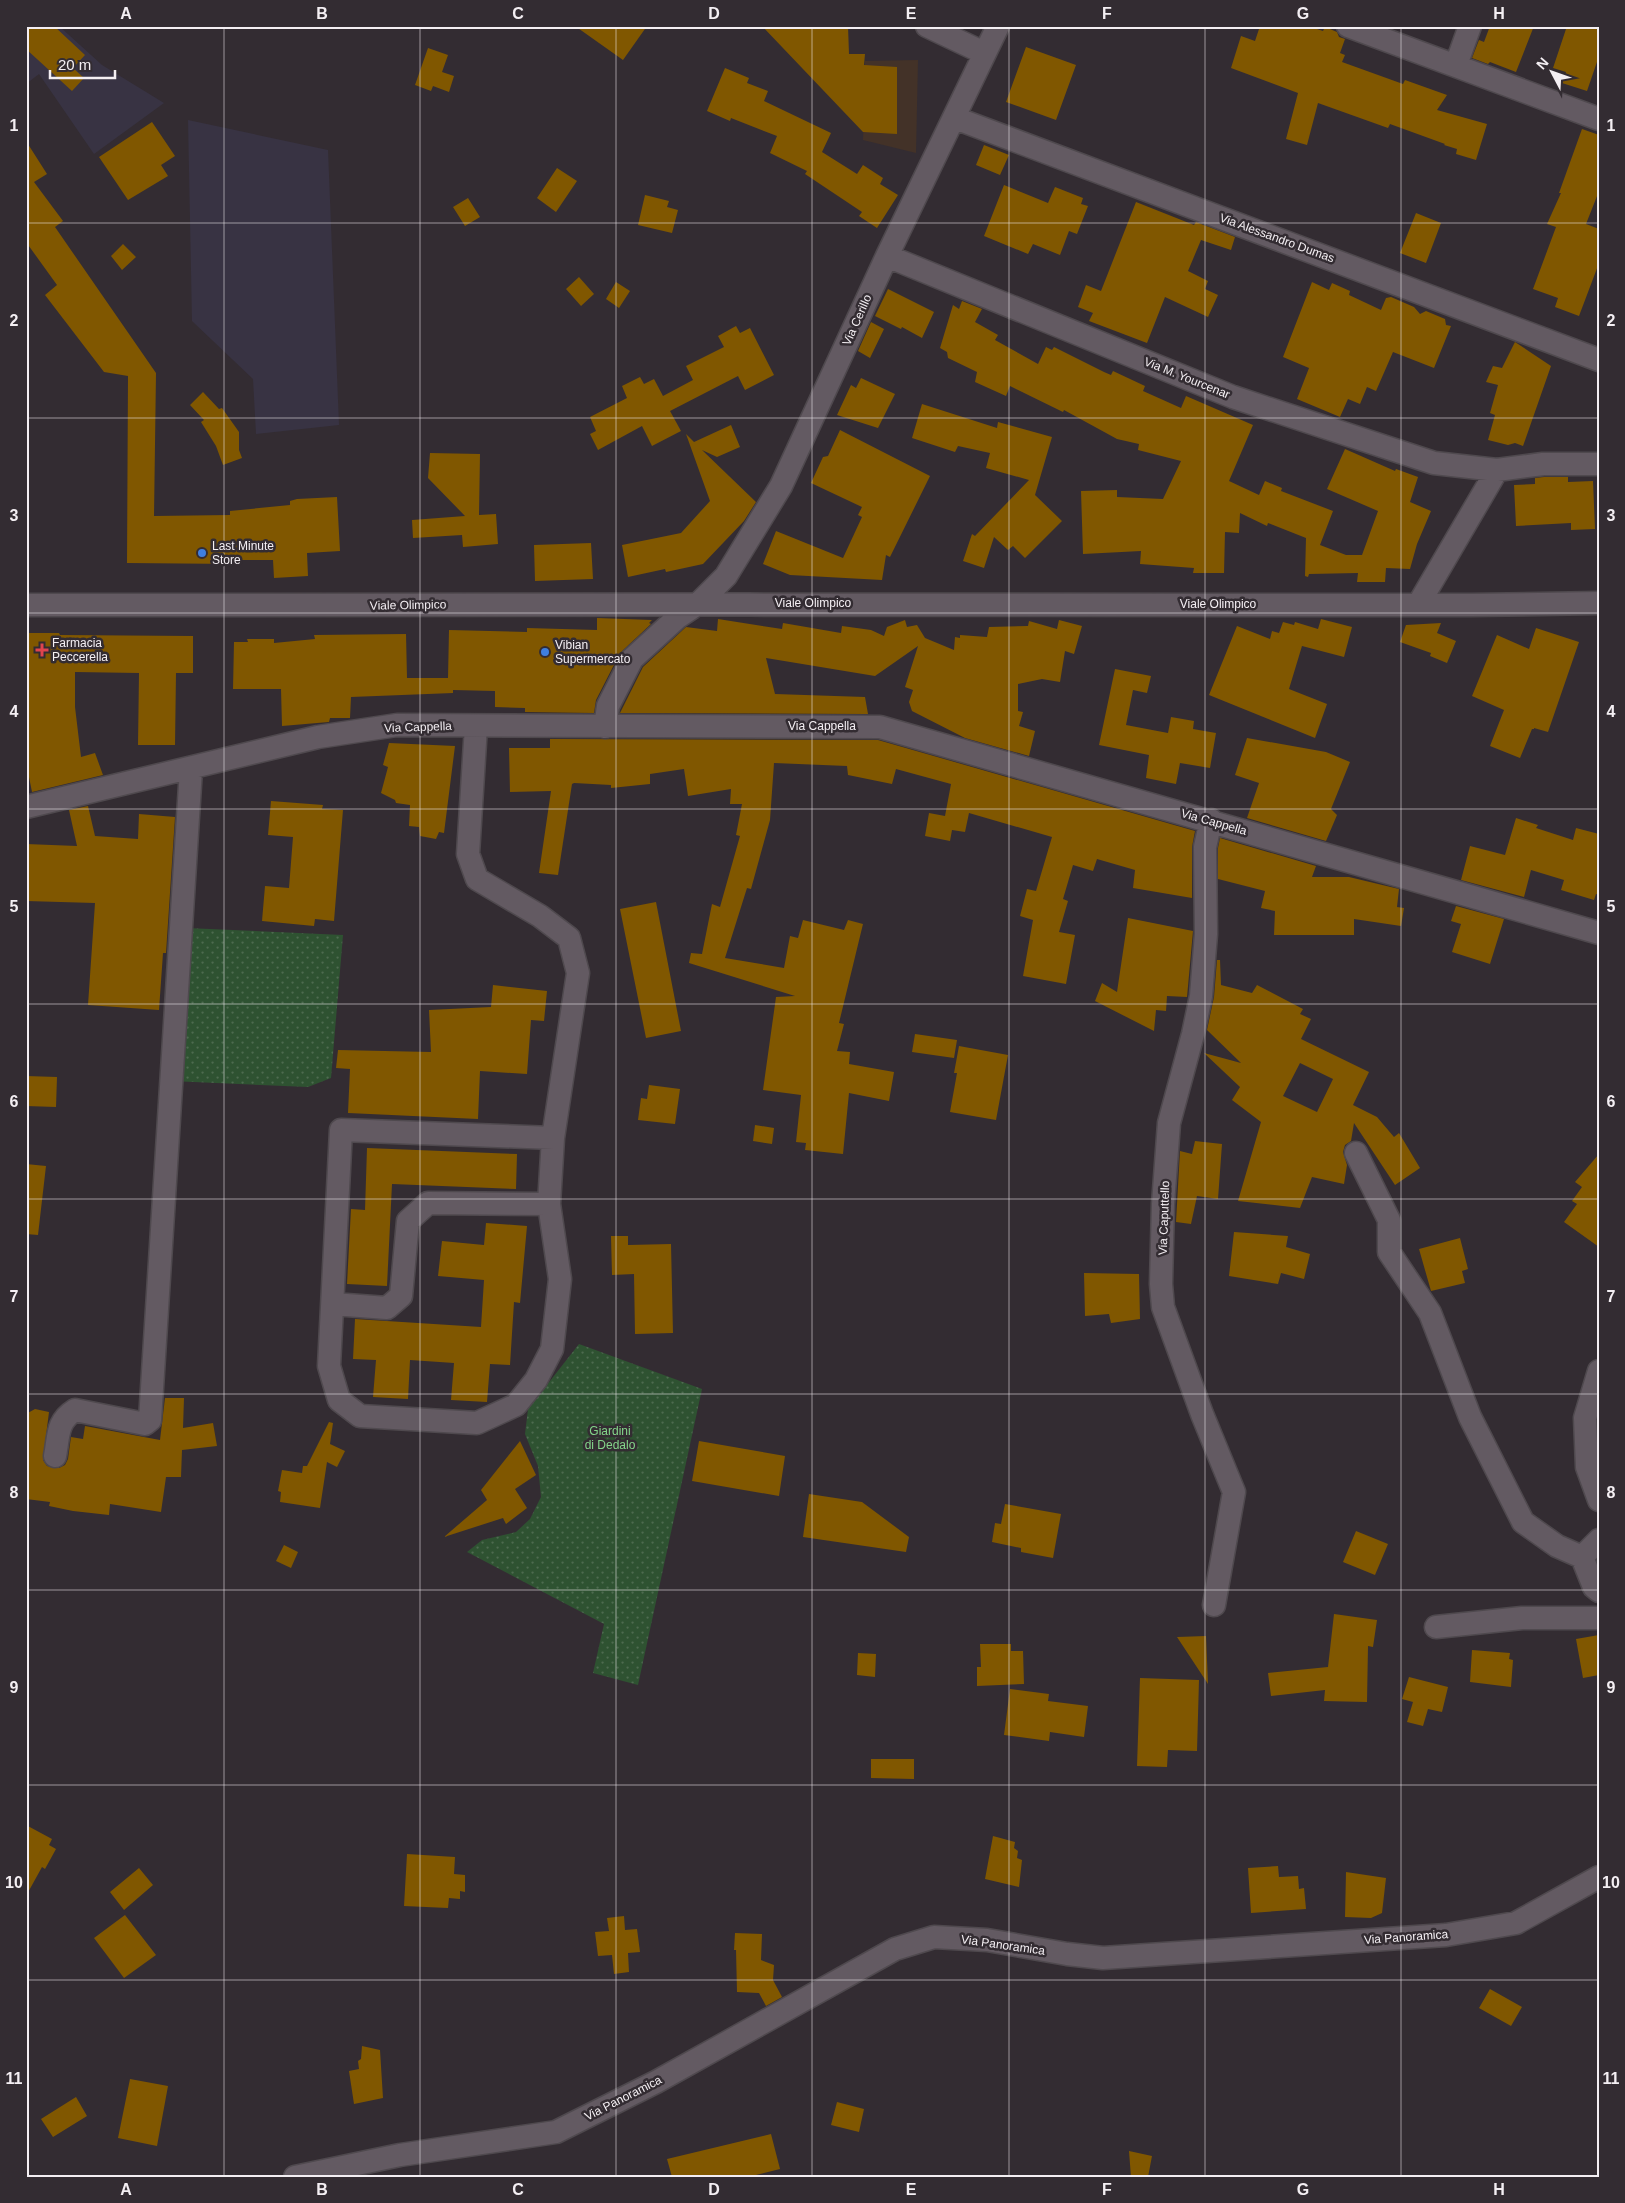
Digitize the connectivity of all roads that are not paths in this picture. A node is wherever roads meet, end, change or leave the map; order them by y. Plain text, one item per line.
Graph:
1 (927, 26) edge
2 (998, 26) edge
3 (1348, 26) edge
4 (1470, 26) edge
5 (984, 53) junction
6 (1456, 66) junction
7 (955, 118) junction
8 (1599, 120) edge
9 (886, 256) junction
10 (1599, 360) edge
11 (1599, 464) edge
12 (1497, 470) junction
13 (699, 603) junction
14 (1599, 603) edge
15 (26, 605) edge
16 (1418, 605) junction
17 (476, 726) junction
18 (605, 727) junction
19 (191, 768) junction
20 (26, 807) edge
21 (1211, 820) junction
22 (1599, 933) edge
23 (553, 1138) junction
24 (1356, 1153) dead end
25 (548, 1204) junction
26 (333, 1304) junction
27 (1599, 1371) edge
28 (55, 1456) dead end
29 (1599, 1500) edge
30 (1599, 1540) edge
31 (1582, 1557) junction
32 (1599, 1591) edge
33 (1214, 1605) dead end
34 (1599, 1618) edge
35 (1436, 1627) dead end
36 (1599, 1877) edge
37 (295, 2177) edge

1 - 5 street
2 - 5 street, Via Cerillo
3 - 6 street
4 - 6 street
5 - 7 street, Via Cerillo
6 - 8 street
7 - 9 street, Via Cerillo
7 - 10 street, Via Alessandro Dumas
9 - 12 street, Via M. Yourcenar
9 - 13 street, Via Cerillo
11 - 12 street, Via M. Yourcenar
12 - 16 street
13 - 15 street, Viale Olimpico
13 - 16 street, Viale Olimpico
13 - 18 street, Via Cerillo
14 - 16 street, Viale Olimpico
17 - 18 street, Via Cappella
17 - 19 street, Via Cappella
17 - 23 street
18 - 21 street, Via Cappella
19 - 20 street, Via Cappella
19 - 28 street
21 - 22 street, Via Cappella
21 - 33 street, Via Caputtello
23 - 25 street
23 - 26 street
24 - 31 street
25 - 26 street
25 - 26 street
27 - 29 street
30 - 31 street
31 - 32 street
34 - 35 street
36 - 37 street, Via Panoramica

